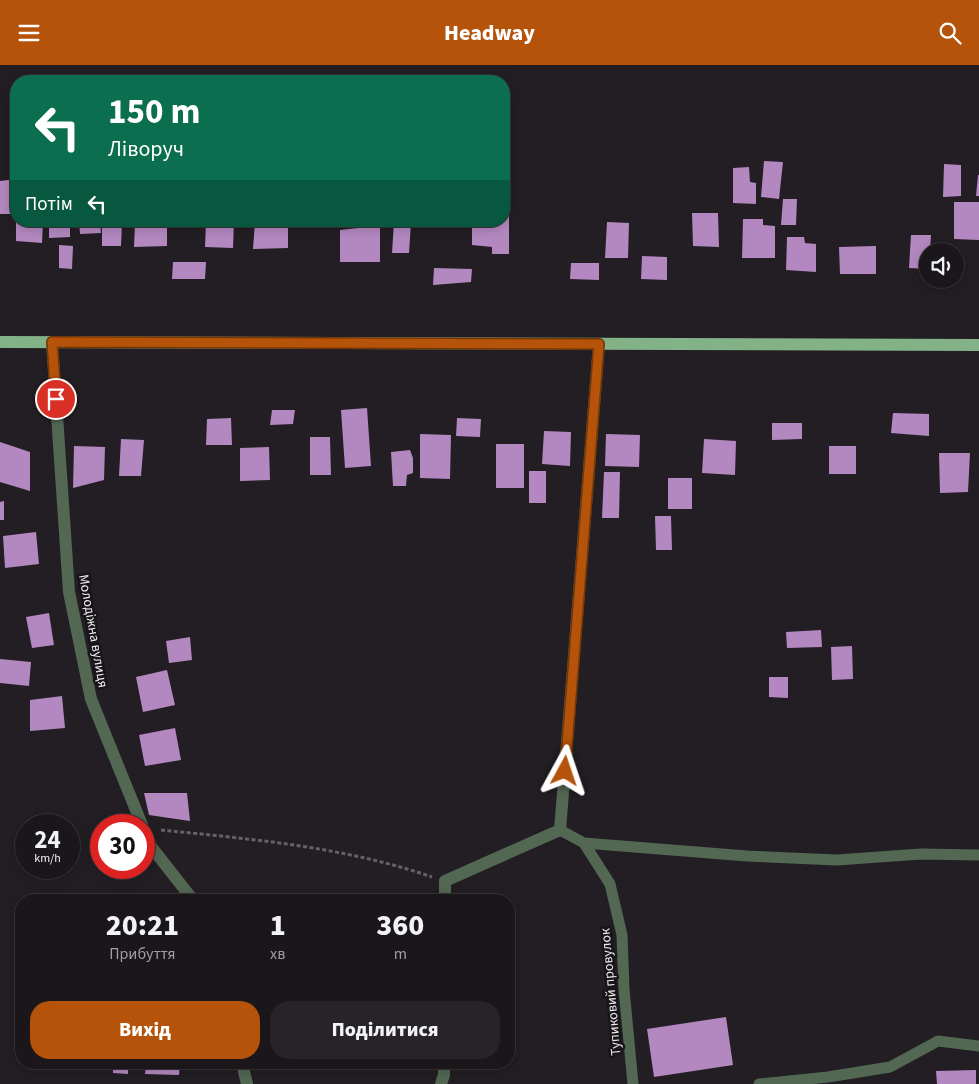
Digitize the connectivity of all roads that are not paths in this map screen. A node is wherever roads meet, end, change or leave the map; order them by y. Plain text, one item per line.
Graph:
1 (0, 342) edge
2 (52, 342) junction
3 (599, 344) junction
4 (979, 345) edge
5 (140, 814) edge
6 (560, 830) junction
7 (584, 843) junction
8 (155, 851) edge
9 (979, 855) edge
10 (188, 894) edge
11 (445, 894) edge
12 (979, 1047) edge
13 (243, 1069) edge
14 (444, 1069) edge
15 (247, 1084) edge
16 (441, 1084) edge
17 (633, 1084) edge
18 (759, 1084) edge

1 - 2 main road
2 - 3 main road
2 - 5 street, Молодіжна вулиця
3 - 4 main road
3 - 6 street
6 - 7 lane, Тупиковий провулок
6 - 11 street
7 - 9 lane
7 - 17 lane, Тупиковий провулок
8 - 10 street, Молодіжна вулиця
12 - 18 lane
13 - 15 street
14 - 16 street

